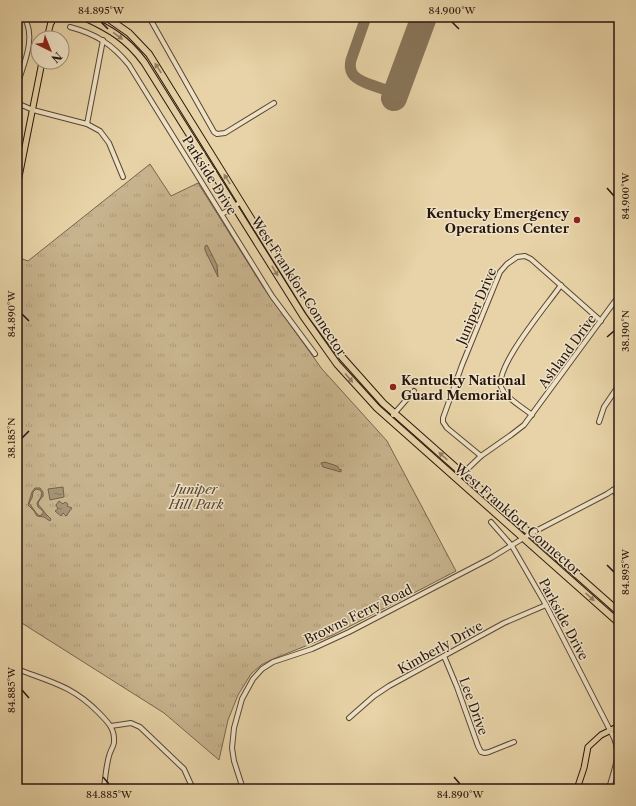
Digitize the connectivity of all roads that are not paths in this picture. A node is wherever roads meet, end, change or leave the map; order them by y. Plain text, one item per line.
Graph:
1 (24, 17) edge
2 (84, 17) edge
3 (106, 17) edge
4 (149, 17) edge
5 (50, 19) edge
6 (70, 27) dead end
7 (48, 30) edge
8 (104, 40) junction
9 (40, 70) edge
10 (18, 77) edge
11 (17, 86) edge
12 (17, 103) edge
13 (274, 103) dead end
14 (33, 110) junction
15 (87, 124) junction
16 (123, 177) dead end
17 (17, 187) edge
18 (241, 202) junction
19 (234, 206) junction
20 (222, 214) junction
21 (561, 285) junction
22 (615, 302) dead end
23 (601, 321) junction
24 (315, 354) dead end
25 (619, 385) edge
26 (414, 391) dead end
27 (395, 413) junction
28 (532, 415) junction
29 (389, 419) junction
30 (599, 422) dead end
31 (481, 456) junction
32 (462, 473) junction
33 (456, 479) junction
34 (619, 486) edge
35 (614, 490) junction
36 (619, 497) edge
37 (491, 522) dead end
38 (530, 534) junction
39 (523, 538) junction
40 (512, 546) junction
41 (546, 605) junction
42 (619, 612) edge
43 (619, 623) edge
44 (444, 656) junction
45 (17, 669) edge
46 (349, 718) dead end
47 (111, 726) junction
48 (619, 726) edge
49 (610, 730) junction
50 (514, 742) dead end
51 (104, 789) edge
52 (193, 789) edge
53 (243, 789) edge
54 (577, 789) edge
55 (609, 789) edge

1 - 10 street
2 -> 19 highway, West Frankfort Connector
18 -> 3 highway, West Frankfort Connector
4 - 13 street
5 - 7 main road
6 - 8 street, Parkside Drive
8 - 15 street
8 - 20 street, Parkside Drive
9 - 14 main road
10 - 11 street
12 - 14 street
14 - 15 street
14 - 17 main road
15 - 16 street
18 - 19 street
18 - 27 highway, West Frankfort Connector
19 - 20 street
19 -> 29 highway, West Frankfort Connector
20 - 24 street, Parkside Drive
21 - 23 street, Juniper Drive
21 - 28 street
21 - 31 street, Juniper Drive
22 - 23 street, Ashland Drive
23 - 28 street, Ashland Drive
25 - 30 street
26 - 27 street
27 - 29 street
32 -> 27 highway, West Frankfort Connector
28 - 31 street, Ashland Drive
29 - 33 highway, West Frankfort Connector
31 - 32 street, Ashland Drive
32 - 33 street, Ashland Drive
32 - 38 highway, West Frankfort Connector
33 - 39 highway, West Frankfort Connector
34 - 35 street, Browns Ferry Road
35 - 36 street
35 - 38 street, Browns Ferry Road
37 - 40 street, Parkside Drive
38 - 39 street, Browns Ferry Road
38 - 42 highway, West Frankfort Connector
39 - 40 street, Browns Ferry Road
39 -> 43 highway, West Frankfort Connector
40 - 41 street, Parkside Drive
40 - 53 street, Browns Ferry Road
41 - 44 street, Kimberly Drive
41 - 49 street, Parkside Drive
44 - 46 street, Kimberly Drive
44 - 50 street, Lee Drive
45 - 47 street
47 - 51 street
47 - 52 street
48 - 49 main road
49 - 54 main road
49 - 55 street, Parkside Drive

